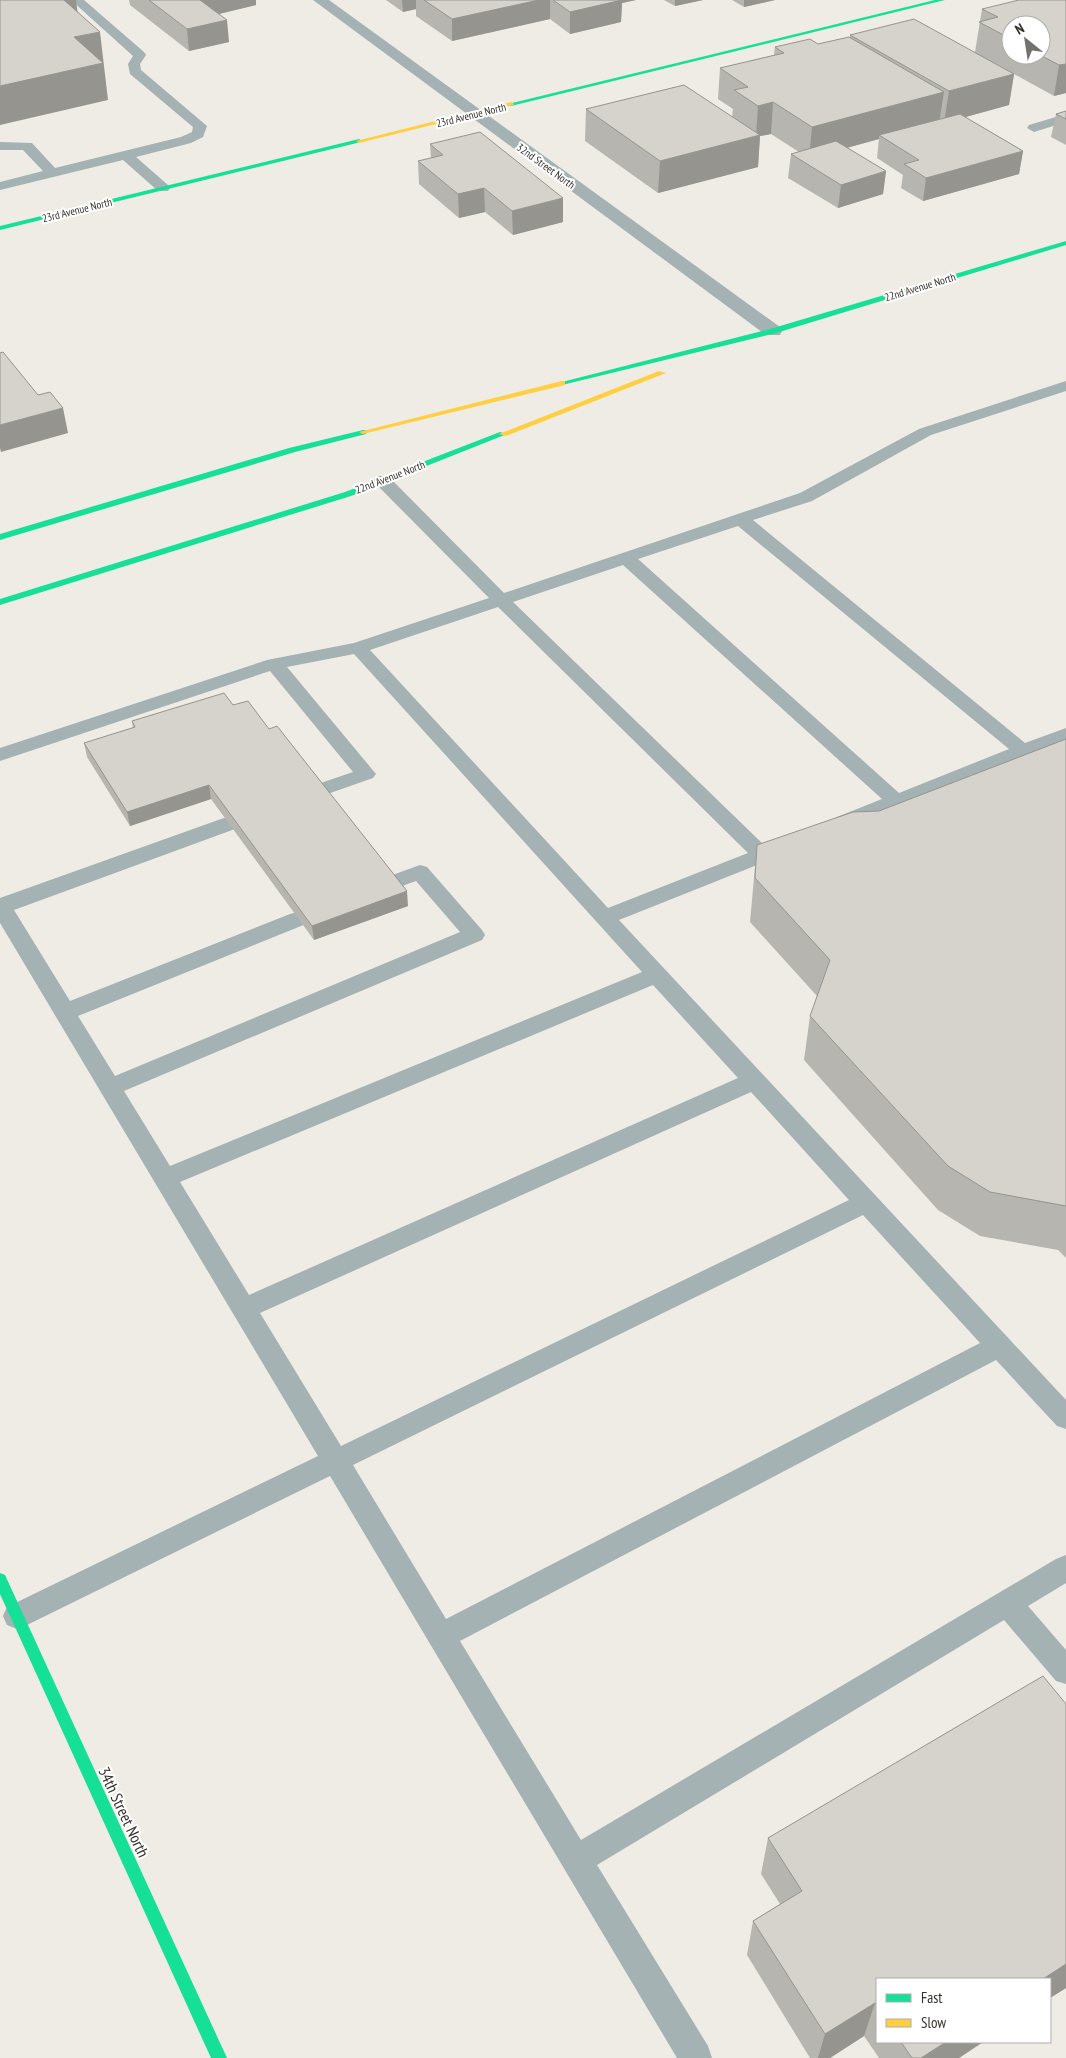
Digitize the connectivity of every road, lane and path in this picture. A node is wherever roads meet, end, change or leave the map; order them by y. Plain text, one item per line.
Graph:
1 (77, 0) edge
2 (320, 0) edge
3 (942, 0) edge
4 (474, 114) junction
5 (1066, 118) edge
6 (1034, 128) dead end
7 (0, 146) edge
8 (127, 156) junction
9 (48, 175) junction
10 (0, 186) edge
11 (163, 188) junction
12 (0, 228) edge
13 (1066, 243) edge
14 (773, 330) junction
15 (1062, 390) edge
16 (382, 480) junction
17 (741, 519) junction
18 (0, 536) edge
19 (626, 558) junction
20 (501, 600) junction
21 (0, 602) edge
22 (358, 648) junction
23 (274, 664) junction
24 (1066, 734) edge
25 (1022, 751) junction
26 (0, 755) edge
27 (319, 791) edge
28 (896, 802) junction
29 (228, 824) edge
30 (825, 830) edge
31 (789, 844) edge
32 (762, 855) junction
33 (391, 883) edge
34 (1, 906) edge
35 (604, 918) junction
36 (298, 919) edge
37 (656, 975) junction
38 (65, 1012) junction
39 (754, 1081) junction
40 (110, 1087) junction
41 (164, 1178) junction
42 (866, 1203) junction
43 (244, 1309) junction
44 (998, 1346) junction
45 (1066, 1418) edge
46 (335, 1460) junction
47 (1066, 1568) edge
48 (0, 1579) edge
49 (1008, 1603) junction
50 (13, 1617) junction
51 (441, 1636) junction
52 (1066, 1671) edge
53 (576, 1860) junction
54 (219, 2058) edge
55 (696, 2058) edge

1 - 8 lane
2 - 4 street, 32nd Street North
3 - 4 main road, 23rd Avenue North
4 - 11 main road, 23rd Avenue North
4 - 14 street, 32nd Street North
5 - 6 lane
7 - 9 lane
8 - 9 lane
8 - 11 lane
9 - 10 lane
11 - 12 main road, 23rd Avenue North
13 - 14 main road, 22nd Avenue North
14 - 16 main road, 22nd Avenue North
14 - 18 main road, 22nd Avenue North
15 - 17 lane
16 - 20 lane
16 - 21 main road, 22nd Avenue North
17 - 19 lane
17 - 25 lane
19 - 20 lane
19 - 28 lane
20 - 22 lane
20 - 32 lane
22 - 23 lane
22 - 35 lane
23 - 26 lane
23 - 27 lane
24 - 25 lane
25 - 28 lane
28 - 30 lane
29 - 34 lane
31 - 32 lane
32 - 35 lane
33 - 40 lane
34 - 38 lane
35 - 37 lane
36 - 38 lane
37 - 39 lane
37 - 41 lane
38 - 40 lane
39 - 42 lane
39 - 43 lane
40 - 41 lane
41 - 43 lane
42 - 44 lane
42 - 46 lane
43 - 46 lane
44 - 45 lane
44 - 51 lane
46 - 50 lane
46 - 51 lane
47 - 49 lane
48 - 50 main road, 34th Street North
49 - 52 lane
49 - 53 lane
50 - 54 main road, 34th Street North
51 - 53 lane
53 - 55 lane

